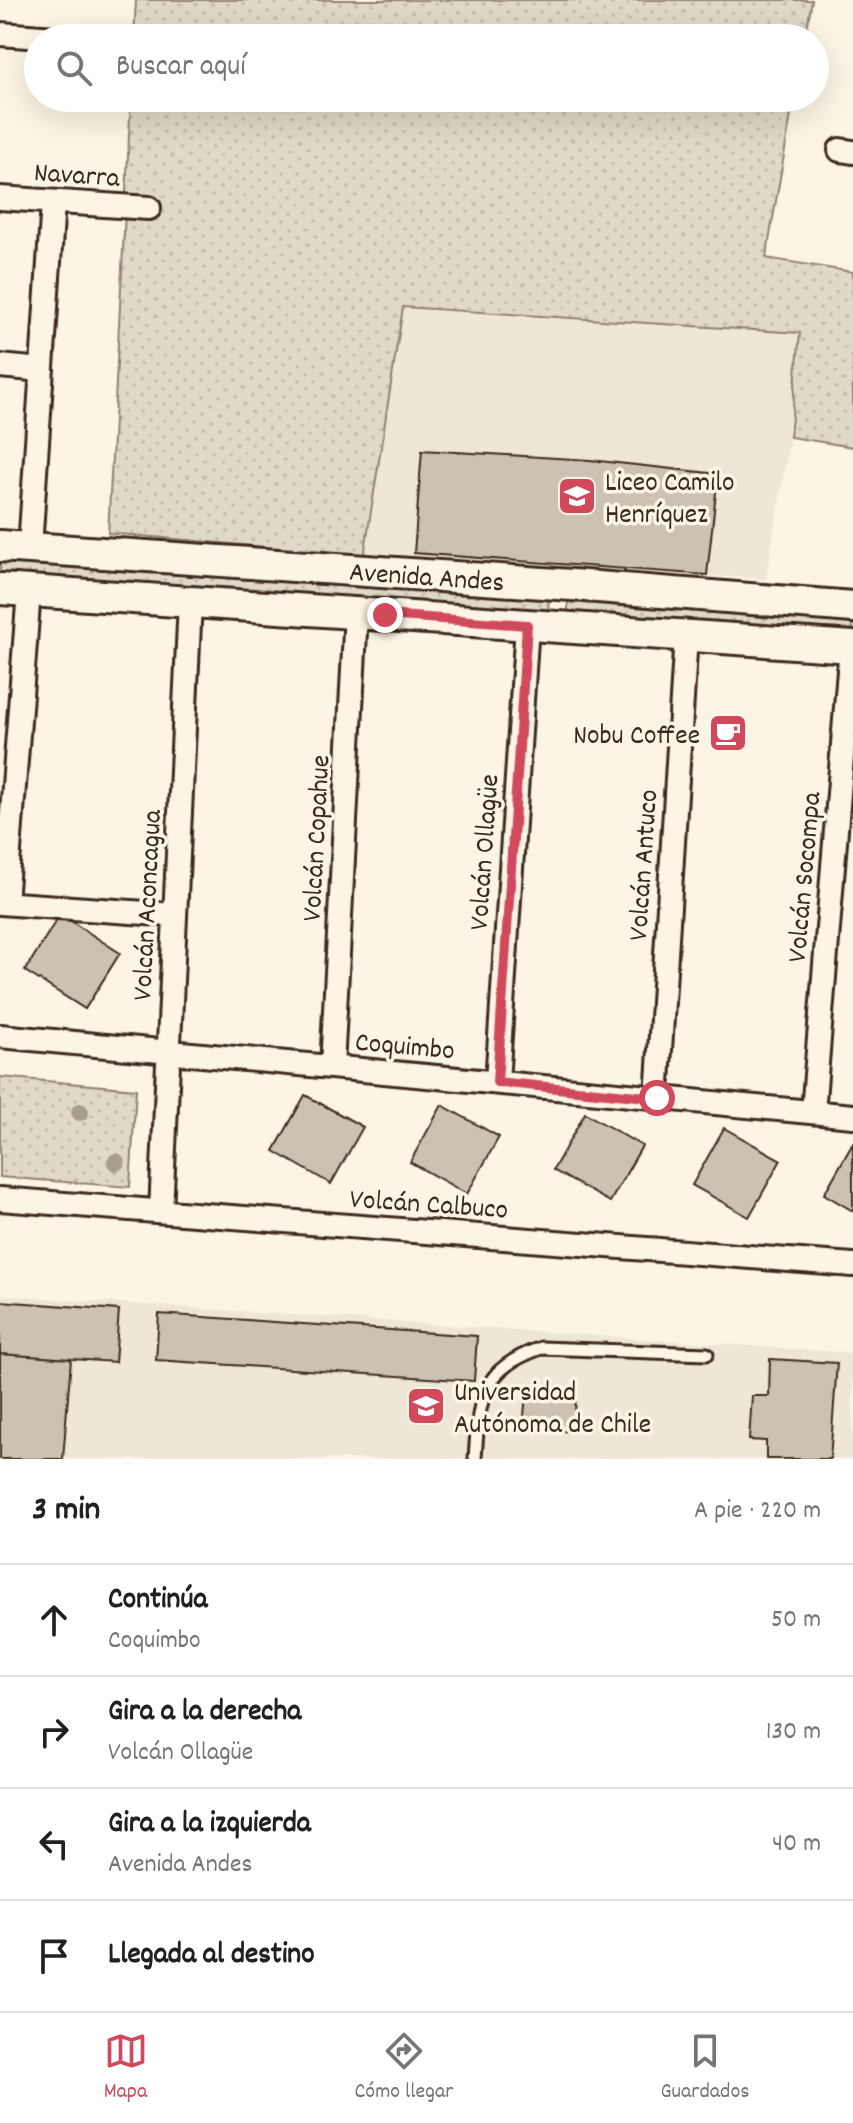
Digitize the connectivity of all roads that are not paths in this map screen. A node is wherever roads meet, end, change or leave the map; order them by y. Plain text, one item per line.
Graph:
1 (0, 34) edge
2 (24, 36) edge
3 (0, 198) edge
4 (53, 202) junction
5 (149, 208) dead end
6 (0, 366) edge
7 (42, 370) junction
8 (0, 546) edge
9 (30, 548) junction
10 (15, 590) edge
11 (190, 602) junction
12 (853, 607) edge
13 (356, 613) junction
14 (527, 625) junction
15 (686, 635) junction
16 (852, 646) edge
17 (2, 903) edge
18 (175, 915) junction
19 (0, 1036) edge
20 (169, 1052) junction
21 (332, 1067) junction
22 (497, 1082) junction
23 (657, 1098) junction
24 (813, 1112) junction
25 (853, 1116) edge
26 (0, 1199) edge
27 (161, 1211) junction
28 (853, 1265) edge
29 (707, 1354) dead end
30 (475, 1459) edge

1 - 2 street
3 - 4 street, Navarra
4 - 5 street, Navarra
4 - 7 street
6 - 7 street
7 - 9 street
8 - 9 main road, Avenida Andes
9 - 12 main road, Avenida Andes
10 - 11 main road, Avenida Andes
10 - 17 street
11 - 13 main road, Avenida Andes
11 - 18 street, Volcán Aconcagua
13 - 14 main road, Avenida Andes
13 - 21 street, Volcán Copahue
14 - 15 main road, Avenida Andes
14 - 22 street, Volcán Ollagüe
15 - 16 main road, Avenida Andes
15 - 23 street, Volcán Antuco
16 - 24 street, Volcán Socompa
17 - 18 street
18 - 20 street, Volcán Aconcagua
19 - 20 street, Coquimbo
20 - 21 street, Coquimbo
20 - 27 street, Volcán Aconcagua
21 - 22 street, Coquimbo
22 - 23 street, Coquimbo
23 - 24 street, Coquimbo
24 - 25 street, Coquimbo
26 - 27 street, Volcán Calbuco
27 - 28 street, Volcán Calbuco
29 - 30 lane

